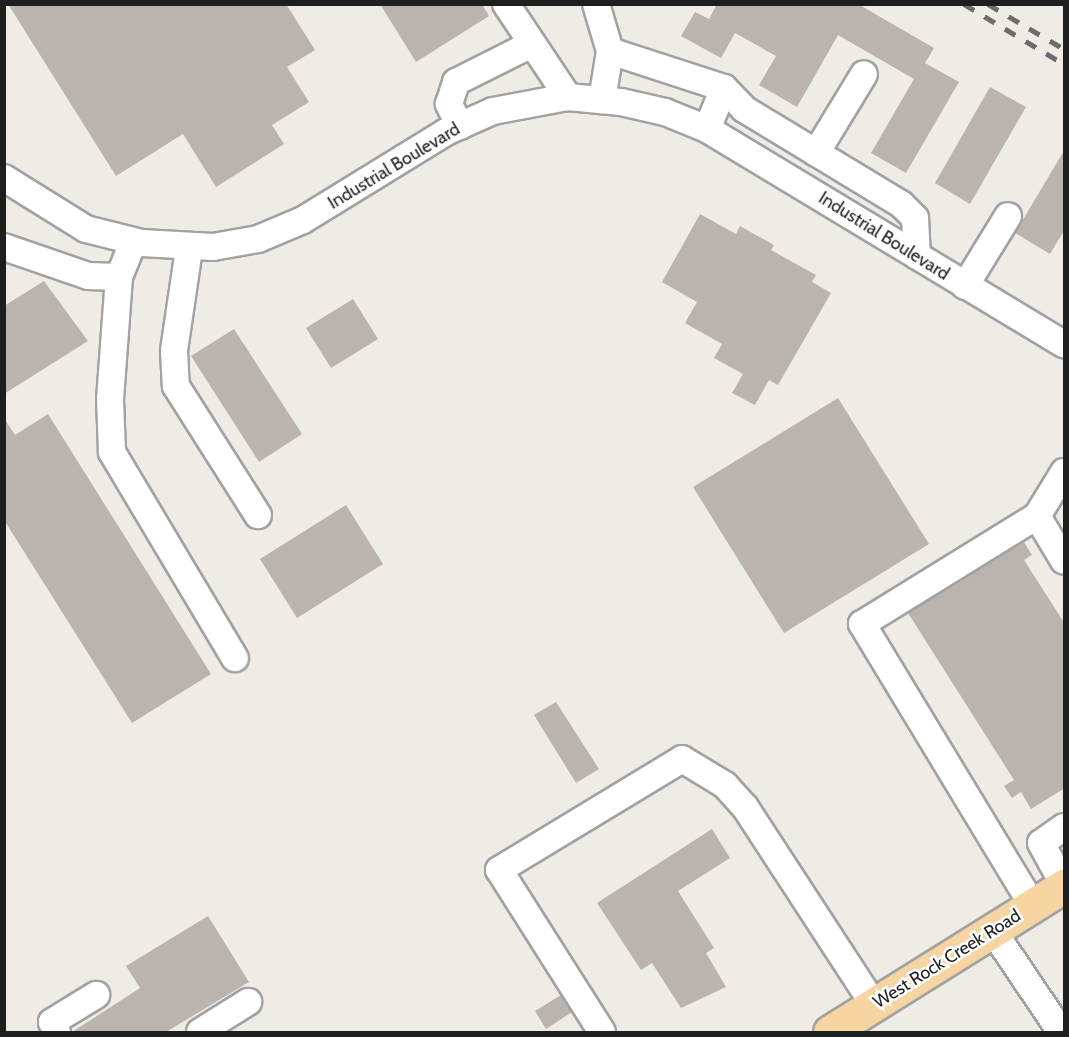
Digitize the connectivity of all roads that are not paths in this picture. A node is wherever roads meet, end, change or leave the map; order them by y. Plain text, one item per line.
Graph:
1 (506, 4) edge
2 (596, 4) edge
3 (532, 44) junction
4 (610, 51) junction
5 (864, 74) dead end
6 (724, 88) junction
7 (568, 97) junction
8 (602, 100) junction
9 (460, 126) junction
10 (707, 129) junction
11 (825, 158) junction
12 (4, 178) edge
13 (815, 194) junction
14 (1008, 216) dead end
15 (133, 242) junction
16 (4, 248) edge
17 (189, 249) junction
18 (916, 256) junction
19 (119, 277) junction
20 (965, 286) junction
21 (1065, 344) edge
22 (1065, 472) edge
23 (258, 515) dead end
24 (1037, 516) junction
25 (1065, 561) edge
26 (235, 658) dead end
27 (1065, 826) edge
28 (1065, 885) edge
29 (1033, 906) junction
30 (993, 931) junction
31 (96, 995) dead end
32 (248, 1002) dead end
33 (874, 1005) junction
34 (1059, 1020) edge
35 (57, 1032) edge
36 (200, 1032) edge
37 (602, 1032) edge
38 (830, 1032) edge

1 - 3 street
2 - 4 street
3 - 7 street
3 - 9 street
4 - 6 street
4 - 8 street
5 - 11 street
6 - 10 street
6 - 11 street
7 - 8 street, Industrial Boulevard
7 - 9 street, Industrial Boulevard
8 - 10 street, Industrial Boulevard
9 - 17 street, Industrial Boulevard
10 - 13 street, Industrial Boulevard
11 - 13 street
11 - 18 street
12 - 15 street, Industrial Boulevard
13 - 18 street, Industrial Boulevard
14 - 20 street
15 - 17 street, Industrial Boulevard
15 - 19 street
16 - 19 street
17 - 23 street
18 - 20 street, Industrial Boulevard
19 - 26 street
20 - 21 street, Industrial Boulevard
22 - 24 street
24 - 25 street
24 - 29 street
27 - 28 street
28 - 29 main road, West Rock Creek Road
29 - 30 main road, West Rock Creek Road
30 - 33 main road, West Rock Creek Road
30 - 34 street
31 - 35 street
32 - 36 street
33 - 37 street
33 - 38 main road, West Rock Creek Road

